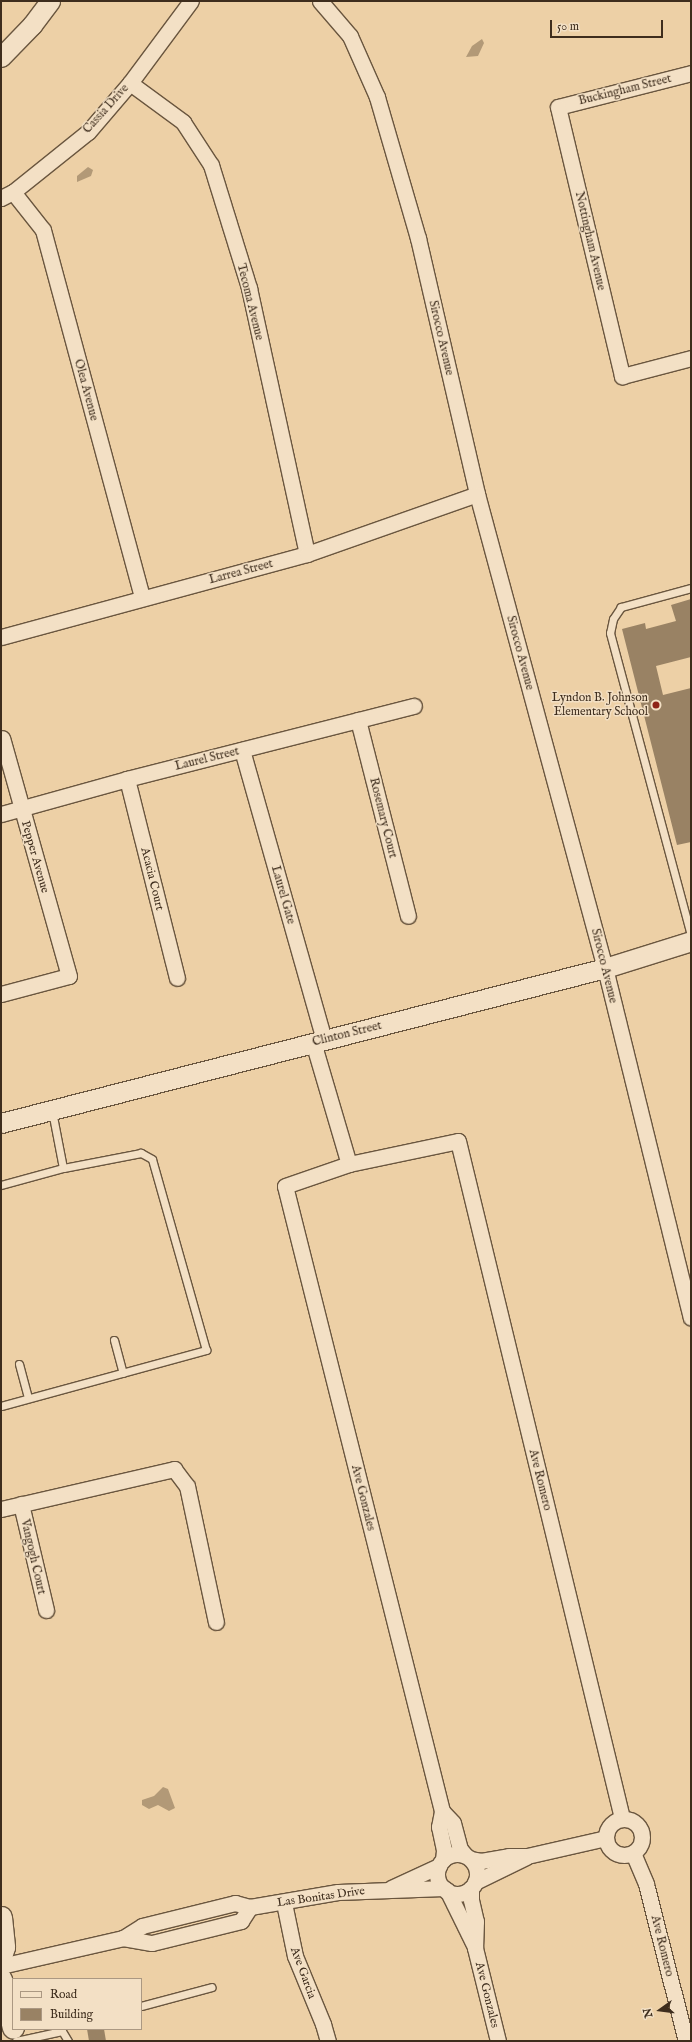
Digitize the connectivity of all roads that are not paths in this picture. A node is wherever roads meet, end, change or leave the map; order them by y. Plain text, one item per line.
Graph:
1 (50, 1) edge
2 (191, 1) edge
3 (320, 1) edge
4 (1, 57) edge
5 (691, 72) edge
6 (130, 83) junction
7 (558, 107) joint
8 (7, 195) edge
9 (691, 358) edge
10 (477, 494) junction
11 (307, 554) junction
12 (691, 588) edge
13 (142, 598) junction
14 (1, 637) edge
15 (414, 706) dead end
16 (358, 720) junction
17 (2, 738) edge
18 (242, 750) junction
19 (127, 779) junction
20 (21, 809) junction
21 (1, 814) edge
22 (408, 916) dead end
23 (691, 935) edge
24 (691, 941) edge
25 (605, 968) junction
26 (177, 978) dead end
27 (1, 994) edge
28 (318, 1041) junction
29 (52, 1111) junction
30 (1, 1123) edge
31 (349, 1164) junction
32 (63, 1168) junction
33 (1, 1185) edge
34 (691, 1318) edge
35 (114, 1340) dead end
36 (19, 1364) dead end
37 (123, 1373) junction
38 (28, 1398) junction
39 (1, 1406) edge
40 (21, 1504) junction
41 (1, 1509) edge
42 (46, 1610) dead end
43 (216, 1622) dead end
44 (442, 1811) junction
45 (622, 1818) junction
46 (606, 1838) junction
47 (633, 1853) junction
48 (527, 1856) junction
49 (468, 1857) junction
50 (441, 1863) junction
51 (473, 1885) junction
52 (391, 1888) junction
53 (445, 1889) junction
54 (284, 1903) junction
55 (1, 1917) edge
56 (475, 1948) junction
57 (1, 1956) edge
58 (1, 1966) edge
59 (1, 1980) edge
60 (212, 1987) dead end
61 (142, 2006) edge
62 (12, 2025) edge
63 (13, 2030) edge
64 (64, 2030) edge
65 (16, 2041) edge
66 (68, 2041) edge
67 (328, 2041) edge
68 (498, 2041) edge
69 (686, 2041) edge

1 - 4 street
2 - 6 street, Cassia Drive
3 - 10 street, Sirocco Avenue
5 - 7 street, Buckingham Street
6 - 8 street, Cassia Drive
6 - 11 street, Tecoma Avenue
7 - 9 street, Nottingham Avenue
8 - 13 street, Olea Avenue
10 - 11 street, Larrea Street
10 - 25 street, Sirocco Avenue
11 - 13 street, Larrea Street
12 - 23 lane
13 - 14 street, Larrea Street
15 - 16 street, Laurel Street
16 - 18 street, Laurel Street
16 - 22 street, Rosemary Court
17 - 20 street, Pepper Avenue
18 - 19 street, Laurel Street
18 - 28 street, Laurel Gate
19 - 20 street, Laurel Street
19 - 26 street, Acacia Court
20 - 21 street, Laurel Street
20 - 27 street, Pepper Avenue
24 - 25 street, Clinton Street
25 - 28 street, Clinton Street
25 - 34 street, Sirocco Avenue
28 - 29 street, Clinton Street
28 - 31 street, Laurel Gate
29 - 30 street, Clinton Street
29 - 32 lane
31 - 44 street, Ave Gonzales
31 - 45 street, Ave Romero
32 - 33 lane
32 - 37 lane
35 - 37 lane
36 - 38 lane
37 - 38 lane
38 - 39 lane
40 - 41 street
40 - 42 street, Vangogh Court
40 - 43 street
44 - 49 street, Ave Gonzales
44 - 50 street, Ave Gonzales
45 - 46 street
45 - 47 street
46 - 47 street
46 - 48 street
47 - 69 street, Ave Romero
48 - 49 street
48 - 51 street
49 - 50 street
49 - 51 street
50 - 52 street, Las Bonitas Drive
50 - 53 street
51 - 53 street
51 - 56 street, Ave Gonzales
52 - 53 street, Las Bonitas Drive
52 - 54 street, Las Bonitas Drive
53 - 56 street, Ave Gonzales
54 - 58 street, Las Bonitas Drive
54 - 67 street, Ave Garcia
55 - 57 main road
56 - 68 street, Ave Gonzales
59 - 62 main road
60 - 61 lane
63 - 65 main road
64 - 65 lane
64 - 66 lane

